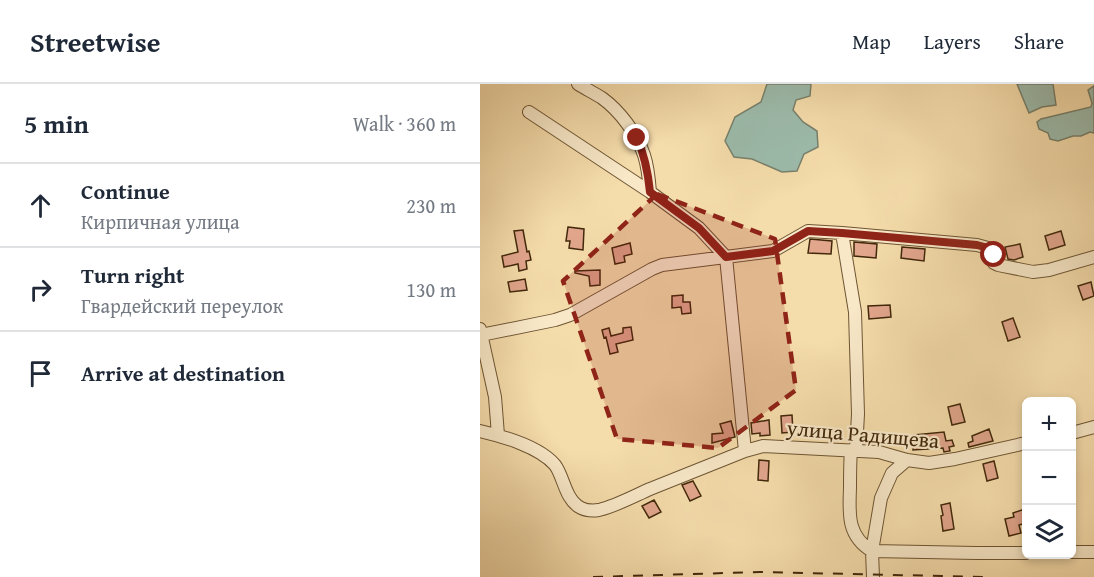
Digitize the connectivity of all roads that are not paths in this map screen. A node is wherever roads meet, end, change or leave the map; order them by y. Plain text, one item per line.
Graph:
1 (578, 84) edge
2 (530, 112) dead end
3 (650, 192) junction
4 (842, 233) junction
5 (726, 257) junction
6 (1094, 257) edge
7 (481, 332) edge
8 (1094, 428) edge
9 (480, 431) edge
10 (1076, 432) edge
11 (498, 435) junction
12 (1022, 444) edge
13 (853, 450) junction
14 (745, 451) junction
15 (907, 460) junction
16 (872, 551) junction
17 (1076, 552) edge
18 (1094, 552) edge
19 (1022, 553) edge
20 (873, 577) edge

1 - 3 street
2 - 3 street
3 - 5 street
4 - 5 street
4 - 6 street
4 - 13 street
5 - 7 street
5 - 14 street
7 - 11 street
8 - 10 street
9 - 11 street
11 - 14 street, улица Радищева
12 - 15 street, улица Радищева
13 - 14 street, улица Радищева
13 - 15 street, улица Радищева
13 - 16 street
15 - 16 street
16 - 19 street
16 - 20 street
17 - 18 street

